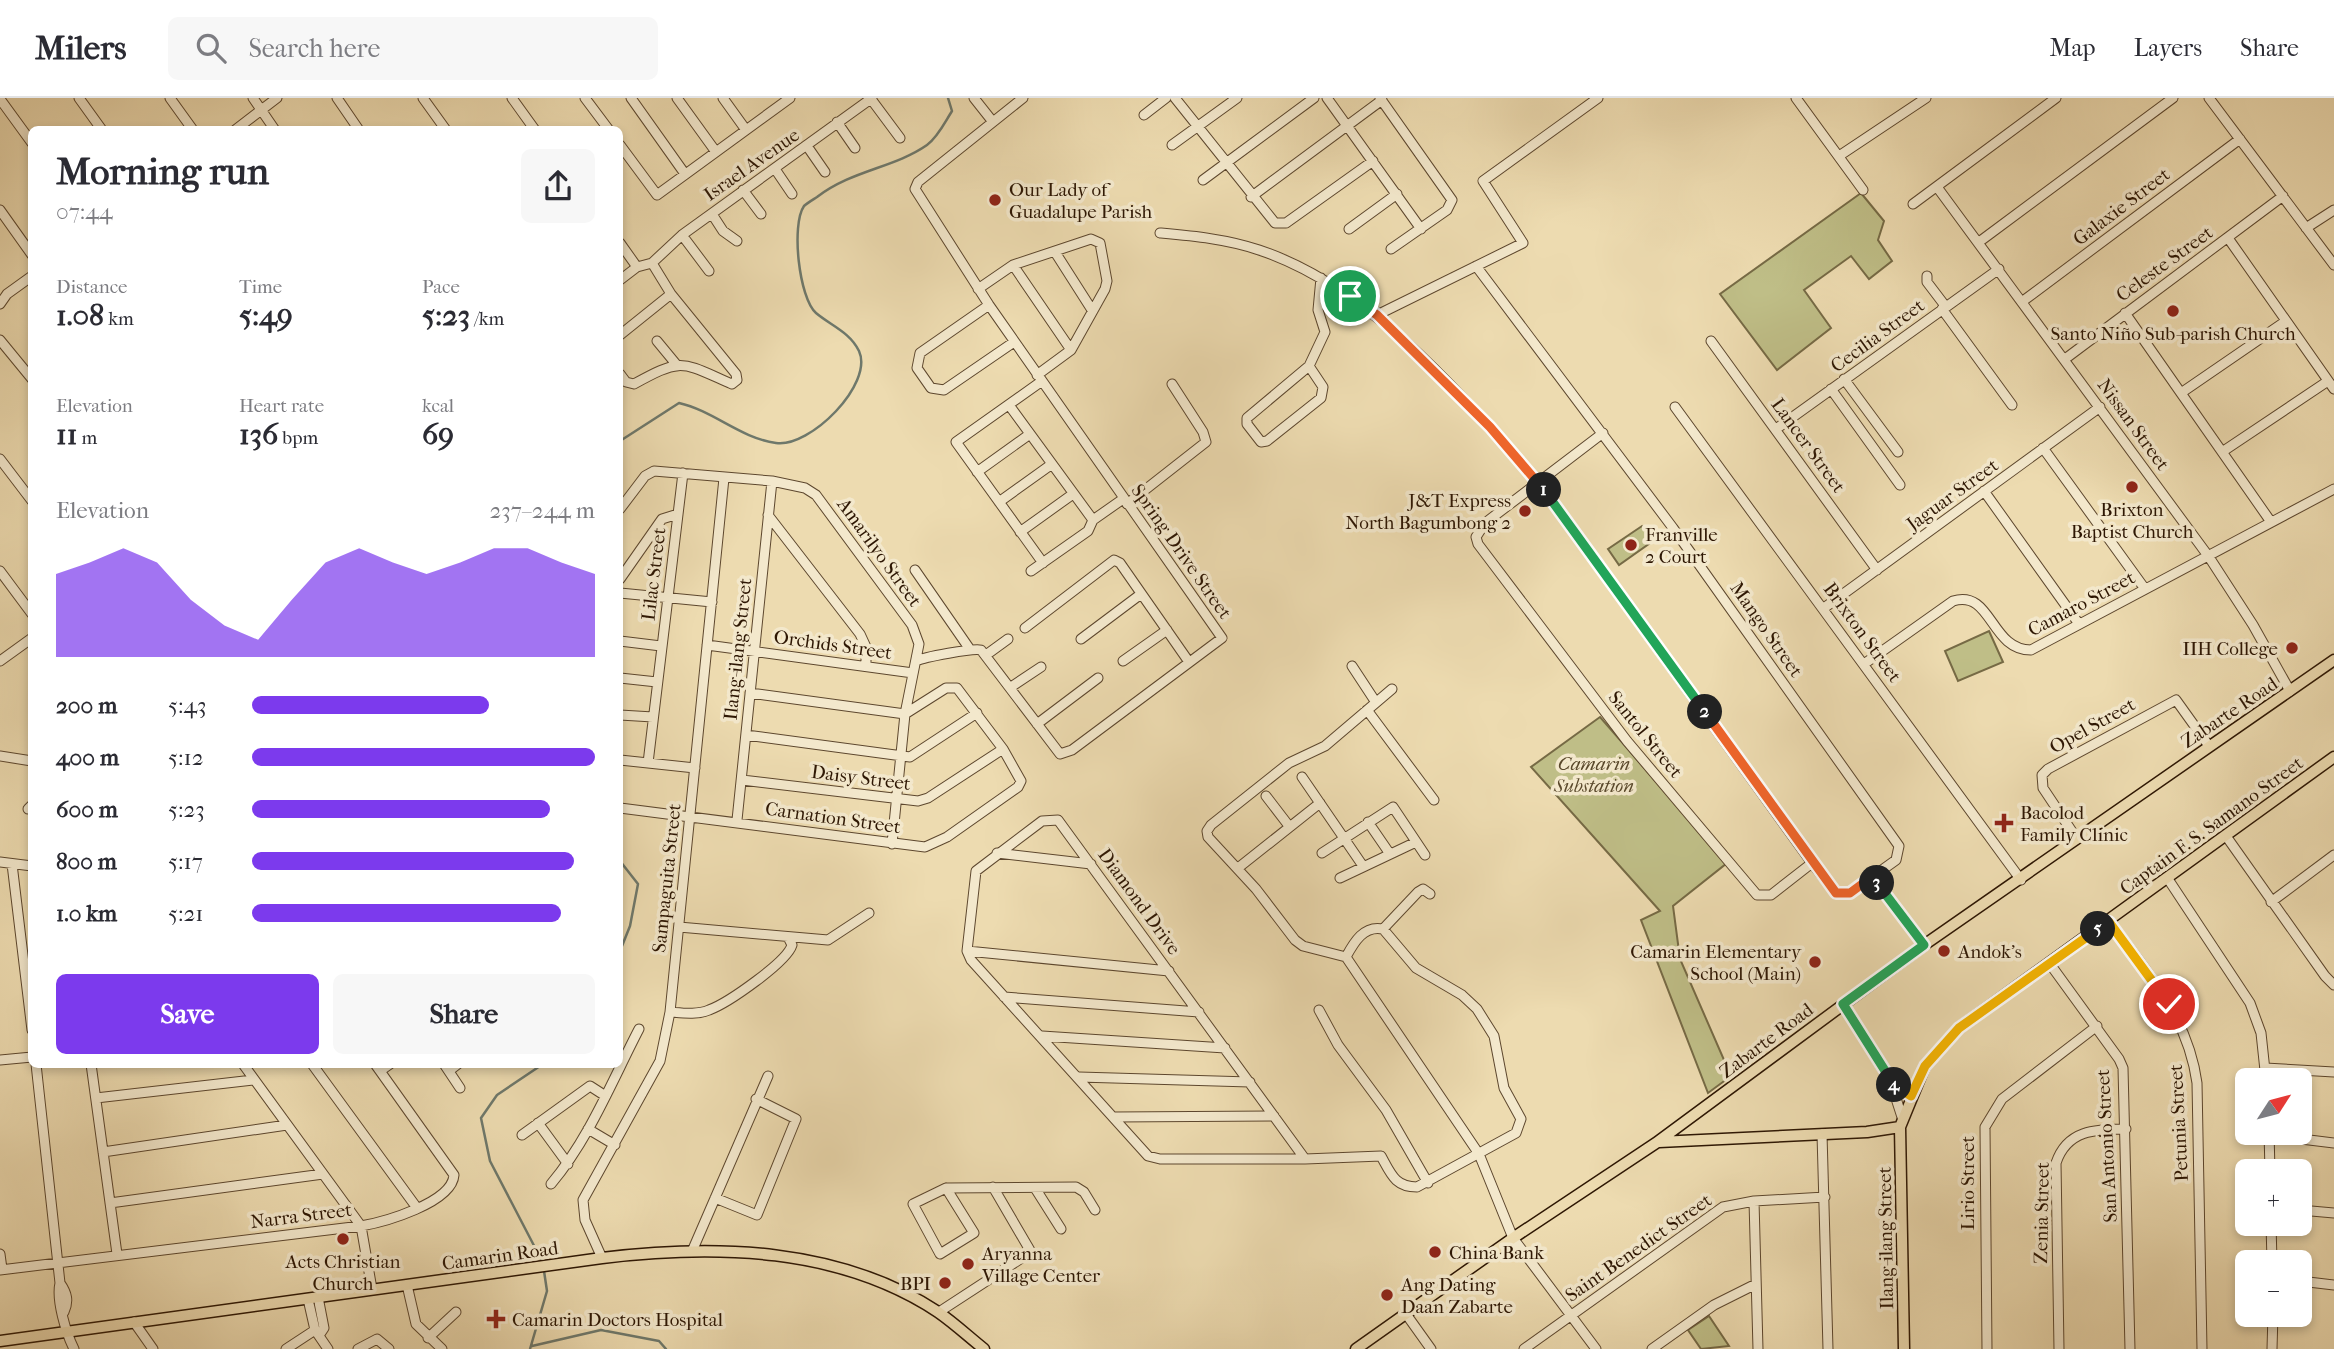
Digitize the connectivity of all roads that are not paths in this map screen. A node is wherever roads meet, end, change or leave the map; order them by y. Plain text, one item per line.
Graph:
1 (79, 98) edge
2 (170, 98) edge
3 (253, 98) edge
4 (277, 98) edge
5 (337, 98) edge
6 (423, 98) edge
7 (512, 98) edge
8 (586, 98) edge
9 (631, 98) edge
10 (677, 98) edge
11 (723, 98) edge
12 (770, 98) edge
13 (790, 98) edge
14 (872, 98) edge
15 (974, 98) edge
16 (1023, 98) edge
17 (1166, 98) edge
18 (1175, 98) edge
19 (1237, 98) edge
20 (1314, 98) edge
21 (1327, 98) edge
22 (1598, 98) edge
23 (1796, 98) edge
24 (1926, 98) edge
25 (2056, 98) edge
26 (2173, 98) edge
27 (2209, 98) edge
28 (0, 99) edge
29 (1381, 99) edge
30 (777, 108) junction
31 (261, 110) junction
32 (1144, 115) dead end
33 (837, 122) junction
34 (993, 122) junction
35 (1347, 125) junction
36 (99, 126) edge
37 (190, 126) edge
38 (240, 126) edge
39 (272, 126) edge
40 (356, 126) edge
41 (443, 126) edge
42 (532, 126) edge
43 (605, 126) edge
44 (1197, 127) junction
45 (746, 130) junction
46 (28, 138) edge
47 (900, 138) dead end
48 (2240, 139) junction
49 (1172, 145) dead end
50 (807, 146) junction
51 (855, 148) dead end
52 (623, 149) edge
53 (716, 152) junction
54 (1839, 156) junction
55 (1373, 161) junction
56 (1226, 164) junction
57 (775, 169) junction
58 (825, 172) dead end
59 (685, 174) junction
60 (1203, 180) dead end
61 (1937, 187) junction
62 (743, 190) junction
63 (1863, 190) dead end
64 (792, 194) dead end
65 (1397, 194) junction
66 (2283, 196) junction
67 (1251, 197) junction
68 (1913, 204) dead end
69 (0, 210) edge
70 (2334, 210) edge
71 (712, 214) junction
72 (761, 214) dead end
73 (2306, 228) junction
74 (1349, 229) dead end
75 (1420, 229) junction
76 (1160, 233) dead end
77 (682, 236) junction
78 (2228, 238) junction
79 (737, 242) dead end
80 (1979, 243) junction
81 (623, 247) edge
82 (28, 249) edge
83 (1391, 249) dead end
84 (1055, 252) junction
85 (652, 263) junction
86 (1013, 265) junction
87 (2334, 265) edge
88 (1476, 266) junction
89 (637, 267) junction
90 (1998, 269) junction
91 (709, 271) dead end
92 (1927, 276) dead end
93 (28, 278) edge
94 (623, 278) edge
95 (1321, 278) junction
96 (978, 289) junction
97 (3, 292) edge
98 (671, 294) junction
99 (2023, 301) junction
100 (0, 304) edge
101 (989, 304) junction
102 (1944, 308) junction
103 (1092, 310) junction
104 (2125, 313) junction
105 (1377, 315) junction
106 (2286, 321) junction
107 (623, 333) edge
108 (0, 340) edge
109 (657, 341) dead end
110 (1711, 341) dead end
111 (1014, 342) junction
112 (1071, 350) junction
113 (2064, 359) junction
114 (676, 364) junction
115 (1309, 366) junction
116 (28, 374) edge
117 (623, 378) edge
118 (1039, 378) junction
119 (1844, 379) junction
120 (1172, 384) dead end
121 (2331, 385) edge
122 (1831, 389) junction
123 (2181, 393) junction
124 (1009, 405) junction
125 (2012, 405) dead end
126 (1675, 407) dead end
127 (2100, 407) junction
128 (1776, 429) junction
129 (1603, 433) junction
130 (1030, 434) junction
131 (2043, 448) junction
132 (1898, 452) dead end
133 (2222, 452) junction
134 (0, 459) edge
135 (1052, 464) junction
136 (683, 472) junction
137 (977, 472) junction
138 (724, 478) junction
139 (772, 481) junction
140 (1538, 482) junction
141 (1900, 485) dead end
142 (2334, 489) edge
143 (1984, 491) junction
144 (1073, 494) junction
145 (28, 495) edge
146 (1125, 501) junction
147 (999, 502) junction
148 (623, 505) edge
149 (678, 514) junction
150 (768, 515) junction
151 (1093, 520) junction
152 (2271, 522) junction
153 (1020, 532) junction
154 (2209, 557) junction
155 (1043, 563) junction
156 (915, 570) dead end
157 (1877, 570) junction
158 (0, 571) edge
159 (1031, 571) dead end
160 (623, 575) edge
161 (2145, 589) junction
162 (623, 593) edge
163 (1141, 594) junction
164 (667, 598) junction
165 (712, 602) junction
166 (1824, 608) junction
167 (28, 609) edge
168 (2079, 624) junction
169 (1025, 628) dead end
170 (1167, 630) junction
171 (1007, 639) dead end
172 (1081, 639) dead end
173 (28, 641) edge
174 (623, 641) edge
175 (708, 645) junction
176 (661, 646) junction
177 (969, 648) junction
178 (752, 651) junction
179 (986, 656) junction
180 (2334, 660) edge
181 (0, 661) edge
182 (916, 661) junction
183 (1123, 662) dead end
184 (1189, 662) junction
185 (1864, 664) junction
186 (866, 666) junction
187 (1352, 666) dead end
188 (1041, 667) dead end
189 (913, 673) junction
190 (623, 678) edge
191 (1098, 678) dead end
192 (657, 682) junction
193 (1011, 687) junction
194 (1392, 689) dead end
195 (2290, 691) junction
196 (750, 693) junction
197 (1376, 701) junction
198 (1367, 710) junction
199 (977, 713) junction
200 (905, 714) junction
201 (623, 715) edge
202 (653, 717) junction
203 (1037, 724) junction
204 (746, 735) junction
205 (2209, 746) junction
206 (1003, 749) junction
207 (0, 756) edge
208 (901, 757) junction
209 (2334, 757) edge
210 (28, 760) edge
211 (623, 760) edge
212 (648, 763) junction
213 (695, 768) junction
214 (1302, 777) dead end
215 (741, 780) junction
216 (1266, 796) dead end
217 (897, 799) junction
218 (1434, 800) dead end
219 (1320, 803) junction
220 (623, 808) edge
221 (691, 816) junction
222 (737, 820) junction
223 (1368, 822) junction
224 (1289, 826) junction
225 (2226, 836) junction
226 (1344, 838) junction
227 (2077, 839) junction
228 (1416, 842) junction
229 (892, 844) junction
230 (997, 853) junction
231 (1322, 853) dead end
232 (1390, 854) junction
233 (1425, 855) dead end
234 (2334, 855) edge
235 (0, 862) edge
236 (1812, 863) junction
237 (12, 864) junction
238 (1091, 864) junction
239 (28, 866) edge
240 (1363, 866) junction
241 (1238, 868) junction
242 (1873, 876) junction
243 (1340, 878) dead end
244 (2168, 879) junction
245 (2021, 880) junction
246 (1430, 894) dead end
247 (2271, 902) junction
248 (869, 913) dead end
249 (2109, 922) junction
250 (679, 927) junction
251 (1383, 929) junction
252 (788, 937) junction
253 (1924, 945) junction
254 (967, 951) junction
255 (1346, 957) junction
256 (2050, 964) junction
257 (1169, 971) junction
258 (2334, 985) edge
259 (28, 997) edge
260 (1004, 997) junction
261 (1843, 1004) junction
262 (1319, 1010) dead end
263 (670, 1012) junction
264 (1199, 1012) junction
265 (2097, 1026) junction
266 (639, 1029) dead end
267 (1042, 1036) junction
268 (1225, 1048) junction
269 (28, 1057) edge
270 (623, 1059) edge
271 (0, 1060) edge
272 (36, 1068) edge
273 (92, 1068) edge
274 (246, 1068) edge
275 (315, 1068) edge
276 (378, 1068) edge
277 (446, 1068) edge
278 (618, 1068) edge
279 (2265, 1068) edge
280 (2312, 1071) edge
281 (2334, 1072) edge
282 (768, 1076) dead end
283 (1079, 1077) junction
284 (253, 1080) junction
285 (1250, 1082) junction
286 (1891, 1083) junction
287 (460, 1088) dead end
288 (604, 1095) junction
289 (1911, 1096) junction
290 (96, 1098) junction
291 (755, 1099) junction
292 (1274, 1116) junction
293 (1114, 1117) junction
294 (1901, 1122) junction
295 (538, 1123) junction
296 (287, 1125) junction
297 (588, 1129) junction
298 (2126, 1129) junction
299 (1822, 1134) junction
300 (522, 1135) dead end
301 (2312, 1140) edge
302 (1656, 1143) junction
303 (2334, 1143) edge
304 (615, 1145) junction
305 (103, 1152) junction
306 (1479, 1154) junction
307 (1305, 1159) junction
308 (568, 1164) junction
309 (323, 1174) junction
310 (1428, 1183) junction
311 (551, 1184) dead end
312 (993, 1187) junction
313 (947, 1188) junction
314 (1035, 1188) junction
315 (1825, 1197) junction
316 (715, 1198) junction
317 (1754, 1201) junction
318 (110, 1203) junction
319 (417, 1208) junction
320 (1095, 1210) dead end
321 (2312, 1211) edge
322 (2334, 1213) edge
323 (361, 1226) junction
324 (1061, 1229) dead end
325 (1513, 1238) junction
326 (693, 1249) junction
327 (0, 1254) edge
328 (117, 1254) junction
329 (602, 1258) junction
330 (58, 1262) junction
331 (1, 1270) edge
332 (2312, 1282) edge
333 (407, 1284) junction
334 (1756, 1284) junction
335 (2334, 1285) edge
336 (372, 1289) junction
337 (313, 1298) junction
338 (456, 1312) dead end
339 (939, 1312) junction
340 (1406, 1314) junction
341 (1571, 1315) junction
342 (134, 1322) junction
343 (2273, 1327) edge
344 (67, 1332) junction
345 (317, 1332) junction
346 (428, 1338) junction
347 (0, 1341) edge
348 (74, 1349) edge
349 (153, 1349) edge
350 (286, 1349) edge
351 (328, 1349) edge
352 (358, 1349) edge
353 (389, 1349) edge
354 (442, 1349) edge
355 (984, 1349) edge
356 (1356, 1349) edge
357 (1431, 1349) edge
358 (1524, 1349) edge
359 (1596, 1349) edge
360 (1652, 1349) edge
361 (1758, 1349) edge
362 (1828, 1349) edge
363 (1904, 1349) edge
364 (1987, 1349) edge
365 (2059, 1349) edge
366 (2130, 1349) edge
367 (2202, 1349) edge
368 (2272, 1349) edge

1 - 36 street
2 - 37 street
3 - 31 street
4 - 31 street
5 - 40 street
6 - 41 street
7 - 42 street
8 - 43 street
9 - 59 street
10 - 53 street
11 - 45 street
12 - 30 street
13 - 30 street
14 - 33 street, Israel Avenue
14 - 47 street
15 - 34 street
16 - 34 street
17 - 32 street
18 - 44 street
19 - 44 street
20 - 56 street
21 - 35 street
22 - 88 street
23 - 54 street
24 - 54 street
25 - 61 street
26 - 80 street
27 - 48 street
28 - 46 street
29 - 35 street
29 - 75 street
30 - 45 street
31 - 38 street
31 - 39 street
33 - 50 street, Israel Avenue
33 - 51 street
34 - 96 street, Spring Drive Street
35 - 55 street
35 - 67 street
44 - 49 street
44 - 56 street
45 - 53 street
48 - 66 street
48 - 99 street, Galaxie Street
50 - 57 street, Israel Avenue
50 - 58 street
52 - 59 street
53 - 59 street
54 - 63 street
55 - 65 street
55 - 67 street
56 - 60 street
56 - 67 street
57 - 62 street, Israel Avenue
57 - 64 street
61 - 68 street
61 - 80 street, Nissan Street
62 - 71 street, Israel Avenue
62 - 72 street
65 - 74 street
65 - 75 street
66 - 73 street
66 - 78 street, Celeste Street
69 - 82 street
70 - 73 street
71 - 77 street, Israel Avenue
71 - 79 street
73 - 87 street
75 - 83 street
76 - 95 street
77 - 85 street, Israel Avenue
77 - 91 street
78 - 104 street, Celeste Street
78 - 106 street
80 - 90 street, Nissan Street
81 - 89 street
84 - 86 street
84 - 103 street
84 - 103 street
85 - 89 street
85 - 98 street
86 - 96 street
86 - 112 street
88 - 105 street
88 - 129 street, Mango Street
89 - 94 street
90 - 99 street, Nissan Street
90 - 102 street, Cecilia Street
92 - 102 street
93 - 97 street
95 - 105 street
95 - 115 street
96 - 101 street, Spring Drive Street
97 - 100 street
98 - 107 street
98 - 114 street
99 - 113 street, Nissan Street
101 - 111 street, Spring Drive Street
101 - 111 street
102 - 119 street, Cecilia Street
102 - 125 street
103 - 112 street
104 - 113 street, Celeste Street
104 - 123 street
105 - 140 street
106 - 121 street
106 - 123 street
108 - 116 street
109 - 114 street
110 - 128 street, Lancer Street
111 - 118 street, Spring Drive Street
112 - 118 street
113 - 127 street, Nissan Street
114 - 117 street
115 - 115 street
118 - 124 street
118 - 146 street, Spring Drive Street
119 - 122 street, Cecilia Street
119 - 132 street
120 - 146 street
121 - 133 street
122 - 128 street, Cecilia Street
122 - 141 street
123 - 133 street
124 - 130 street
124 - 137 street
126 - 166 street, Brixton Street
127 - 131 street, Jaguar Street
127 - 154 street, Nissan Street
128 - 157 street, Lancer Street
129 - 140 street
129 - 242 street, Mango Street
130 - 135 street
130 - 137 street
131 - 143 street, Jaguar Street
131 - 161 street
133 - 152 street
134 - 145 street
135 - 144 street
135 - 147 street
136 - 138 street, Amarilyo Street
136 - 148 street, Amarilyo Street
136 - 149 street, Lilac Street
137 - 147 street
138 - 139 street, Amarilyo Street
138 - 165 street, Sampaguita Street
139 - 150 street, Ilang-ilang Street
139 - 182 street, Amarilyo Street
140 - 236 street
140 - 236 street, Santol Street
142 - 152 street, Camaro Street
143 - 157 street, Jaguar Street
143 - 168 street
144 - 151 street
144 - 153 street
146 - 151 street
146 - 184 street, Spring Drive Street
147 - 153 street
149 - 160 street
149 - 164 street, Lilac Street
150 - 178 street, Ilang-ilang Street
150 - 186 street
151 - 155 street
152 - 154 street, Camaro Street
153 - 155 street
154 - 161 street, Camaro Street
154 - 195 street, Nissan Street
155 - 159 street
156 - 177 street
157 - 166 street, Jaguar Street
158 - 167 street
161 - 168 street, Camaro Street
162 - 164 street
163 - 169 street
163 - 170 street
163 - 172 street
164 - 165 street
164 - 176 street, Lilac Street
165 - 175 street, Sampaguita Street
166 - 185 street, Brixton Street
168 - 185 street, Camaro Street
170 - 183 street
170 - 184 street
171 - 179 street
173 - 181 street
174 - 176 street
175 - 178 street, Orchids Street
175 - 213 street, Sampaguita Street
176 - 192 street, Lilac Street
177 - 179 street
177 - 182 street, Orchids Street
178 - 186 street, Orchids Street
178 - 196 street, Ilang-ilang Street
179 - 193 street, Spring Drive Street
180 - 195 main road, Zabarte Road
182 - 189 street, Amarilyo Street
184 - 203 street, Spring Drive Street
185 - 245 street, Brixton Street
186 - 189 street, Orchids Street
187 - 197 street
188 - 193 street
189 - 200 street, Amarilyo Street
190 - 192 street
191 - 203 street
192 - 202 street, Lilac Street
193 - 203 street, Spring Drive Street
194 - 197 street
195 - 205 main road, Zabarte Road
196 - 200 street
196 - 204 street, Ilang-ilang Street
197 - 198 street
198 - 218 street
198 - 241 street
199 - 200 street
199 - 206 street
199 - 208 street
200 - 208 street, Amarilyo Street
201 - 202 street
202 - 212 street, Lilac Street
204 - 208 street
204 - 215 street, Ilang-ilang Street
205 - 227 main road, Zabarte Road
205 - 227 street, Opel Street
206 - 217 street, Daisy Street
206 - 229 street, Carnation Street
207 - 210 street
208 - 217 street, Amarilyo Street
209 - 225 main road, Captain F. S. Samano Street
211 - 212 street
212 - 213 street
213 - 221 street, Sampaguita Street
214 - 219 street
215 - 217 street, Daisy Street
215 - 222 street, Ilang-ilang Street
216 - 224 street
217 - 229 street, Amarilyo Street
219 - 224 street
219 - 226 street
220 - 221 street, Carnation Street
221 - 222 street, Carnation Street
221 - 250 street, Sampaguita Street
222 - 229 street, Carnation Street
223 - 226 street
223 - 228 street
223 - 232 street
224 - 241 street
225 - 244 main road, Captain F. S. Samano Street
225 - 247 street
226 - 231 street
226 - 240 street
227 - 245 main road, Zabarte Road
228 - 232 street
228 - 233 street
230 - 238 street
230 - 238 street, Diamond Drive
230 - 254 street, Diamond Drive
232 - 240 street
234 - 247 street
235 - 237 street
236 - 242 street, Mango Street
237 - 239 street
237 - 259 street
238 - 257 street, Diamond Drive
240 - 243 street
241 - 255 street
242 - 253 street
244 - 249 main road, Captain F. S. Samano Street
244 - 279 street
245 - 253 main road, Zabarte Road
246 - 251 street
247 - 258 street
248 - 252 street
249 - 256 main road, Captain F. S. Samano Street
249 - 367 street, Petunia Street
250 - 252 street
250 - 263 street, Sampaguita Street
251 - 255 street
251 - 306 street
252 - 263 street
253 - 261 main road, Zabarte Road
254 - 257 street
254 - 260 street
255 - 306 street
256 - 265 street, San Antonio Street
256 - 289 main road, Captain F. S. Samano Street
257 - 264 street, Diamond Drive
260 - 264 street
260 - 267 street
261 - 286 street
261 - 302 main road, Zabarte Road
262 - 310 street
263 - 304 street, Sampaguita Street
264 - 268 street, Diamond Drive
265 - 298 street, San Antonio Street
265 - 364 street, Lirio Street
266 - 270 street
267 - 268 street
267 - 283 street
268 - 285 street, Diamond Drive
269 - 271 street
272 - 330 street
273 - 290 street
274 - 284 street
275 - 319 street
276 - 319 street, Narra Street
277 - 287 street
278 - 288 street
280 - 281 street
282 - 291 street
283 - 285 street
283 - 293 street
284 - 290 street
284 - 296 street
285 - 292 street, Diamond Drive
286 - 289 street
286 - 294 street
288 - 295 street
288 - 297 street
289 - 294 main road, Captain F. S. Samano Street
290 - 305 street
291 - 316 street
291 - 316 street
292 - 293 street
292 - 307 street, Diamond Drive
293 - 307 street
294 - 299 main road
294 - 363 main road, Ilang-ilang Street
295 - 300 street
295 - 308 street
296 - 305 street
296 - 309 street
297 - 304 street
297 - 308 street
298 - 365 street, Zenia Street
298 - 366 street, San Antonio Street
299 - 302 main road
299 - 315 street
301 - 303 street
302 - 325 main road, Zabarte Road
304 - 329 street, Sampaguita Street
305 - 318 street
306 - 310 street
306 - 325 street
307 - 310 street
308 - 311 street
309 - 318 street
309 - 323 street
312 - 313 street
312 - 314 street
312 - 339 street
313 - 313 street
314 - 320 street
314 - 324 street
315 - 317 street, Saint Benedict Street
315 - 362 street
316 - 326 street
317 - 334 street
317 - 341 street, Saint Benedict Street
318 - 328 street
319 - 323 street, Narra Street
321 - 322 street
323 - 328 street, Narra Street
323 - 336 street
325 - 340 main road, Zabarte Road
325 - 341 street
326 - 329 main road, Camarin Road
326 - 339 main road, Camarin Road
327 - 331 street
328 - 330 street, Narra Street
329 - 333 main road, Camarin Road
330 - 331 street, Narra Street
330 - 344 street
332 - 335 street
333 - 336 main road, Camarin Road
333 - 346 street
334 - 360 street
334 - 361 street
336 - 337 main road, Camarin Road
337 - 342 main road, Camarin Road
337 - 345 street
338 - 346 street
339 - 355 main road, Camarin Road
340 - 356 main road, Zabarte Road
340 - 357 street
341 - 358 street, Saint Benedict Street
341 - 359 street
342 - 344 main road, Camarin Road
342 - 349 street
343 - 368 street
344 - 347 main road, Camarin Road
344 - 348 street
345 - 350 street
345 - 351 street
346 - 354 street
352 - 353 street

